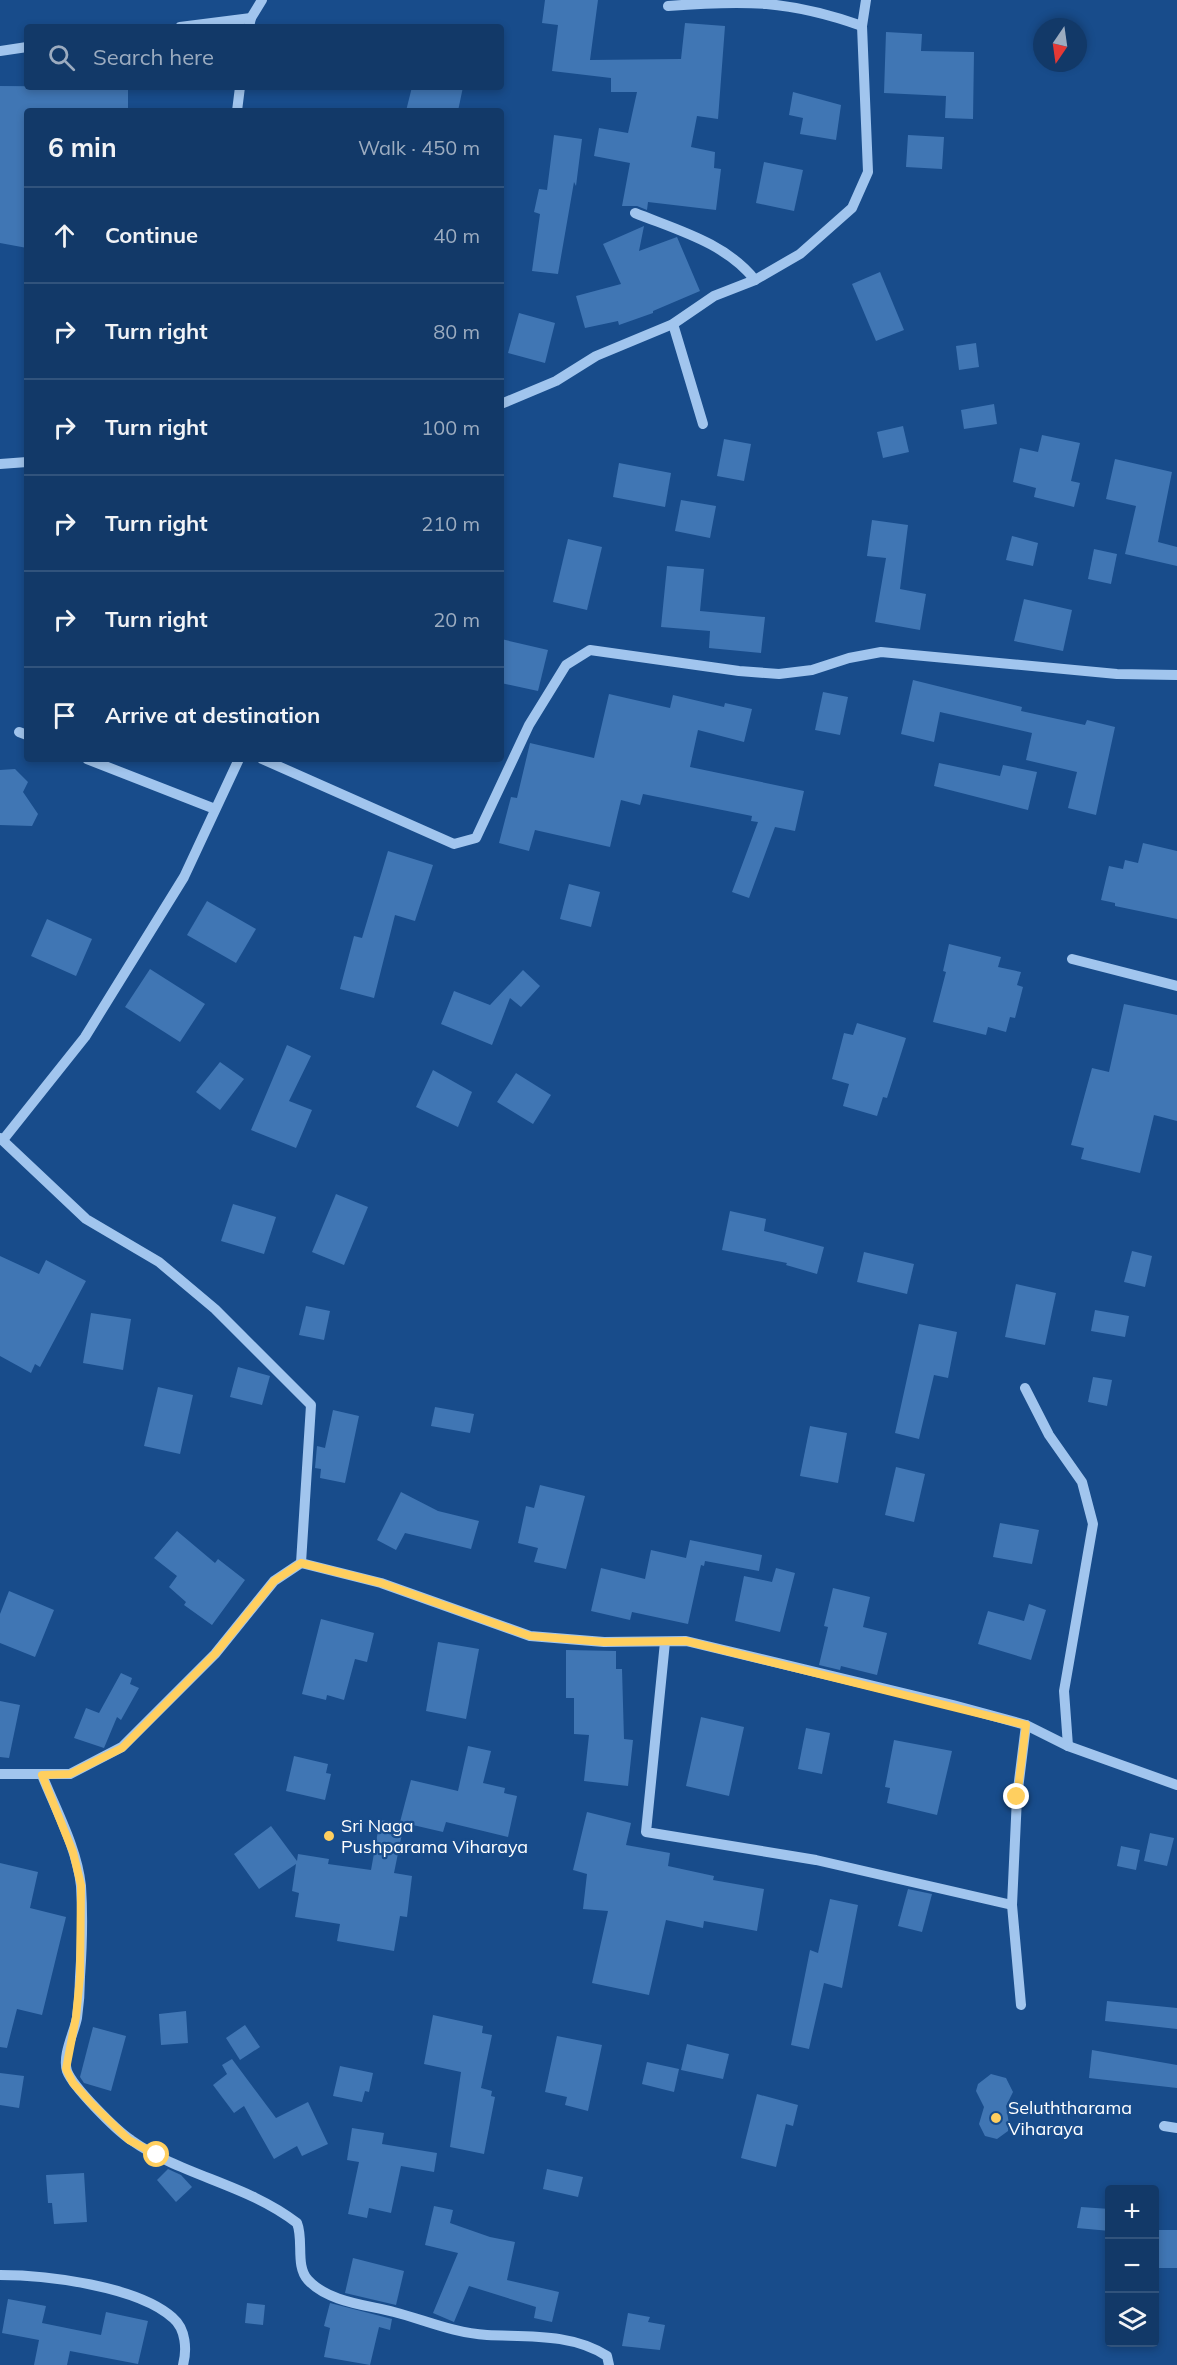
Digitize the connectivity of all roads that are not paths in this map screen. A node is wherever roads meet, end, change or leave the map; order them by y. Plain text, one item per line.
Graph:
1 (262, 0) edge
2 (866, 0) edge
3 (668, 6) dead end
4 (250, 22) edge
5 (222, 24) edge
6 (862, 26) junction
7 (24, 47) edge
8 (0, 51) edge
9 (240, 90) edge
10 (237, 108) edge
11 (635, 213) dead end
12 (755, 280) junction
13 (673, 324) junction
14 (504, 403) edge
15 (703, 424) dead end
16 (24, 462) edge
17 (0, 464) edge
18 (1177, 675) edge
19 (95, 762) edge
20 (238, 762) edge
21 (269, 762) edge
22 (215, 809) junction
23 (1072, 959) dead end
24 (1177, 986) edge
25 (1, 1139) edge
26 (1024, 1388) dead end
27 (301, 1563) junction
28 (665, 1642) junction
29 (1026, 1725) junction
30 (1068, 1746) junction
31 (0, 1774) edge
32 (42, 1775) junction
33 (1177, 1785) edge
34 (1012, 1905) junction
35 (1021, 2005) dead end
36 (1164, 2126) dead end
37 (1177, 2128) edge
38 (0, 2275) edge
39 (183, 2365) edge
40 (609, 2365) edge

1 - 4 street
2 - 6 street
3 - 6 street
4 - 5 street
6 - 12 street
7 - 8 street
9 - 10 street
11 - 12 street
12 - 13 street
13 - 14 street
13 - 15 street
16 - 17 street
18 - 21 street
19 - 22 street
20 - 22 street
22 - 25 street
23 - 24 street
25 - 27 street
26 - 30 street
27 - 28 street
27 - 32 street
28 - 29 street
28 - 34 street
29 - 30 street
29 - 34 street
30 - 33 street
31 - 32 street
32 - 40 street
34 - 35 street
36 - 37 street
38 - 39 street

